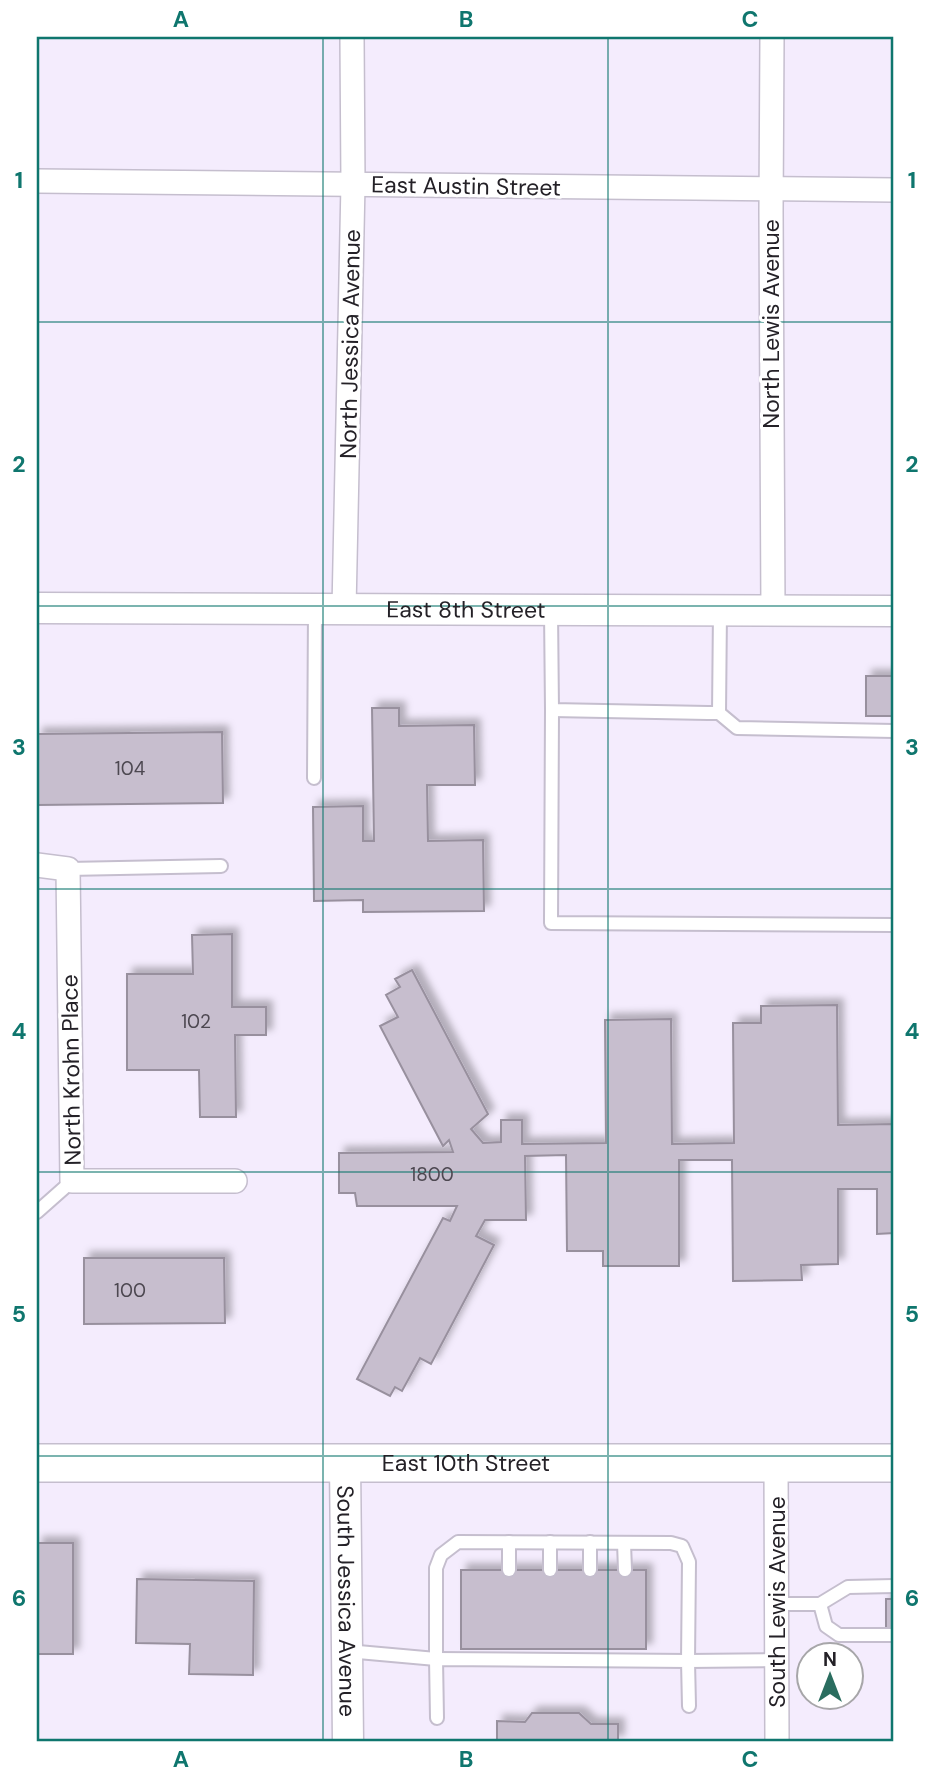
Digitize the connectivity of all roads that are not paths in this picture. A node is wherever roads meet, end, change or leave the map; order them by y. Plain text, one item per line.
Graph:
1 (352, 37) edge
2 (772, 37) edge
3 (37, 181) edge
4 (354, 184) junction
5 (771, 190) junction
6 (894, 190) edge
7 (37, 608) edge
8 (329, 609) junction
9 (551, 610) junction
10 (720, 611) junction
11 (894, 611) edge
12 (773, 612) junction
13 (552, 710) junction
14 (719, 713) junction
15 (894, 731) edge
16 (314, 778) dead end
17 (37, 865) edge
18 (221, 866) dead end
19 (68, 869) junction
20 (894, 925) edge
21 (72, 1181) junction
22 (235, 1181) dead end
23 (37, 1212) edge
24 (37, 1463) edge
25 (345, 1463) junction
26 (776, 1463) junction
27 (894, 1463) edge
28 (509, 1542) junction
29 (550, 1542) junction
30 (590, 1542) junction
31 (624, 1543) junction
32 (509, 1570) dead end
33 (550, 1570) dead end
34 (590, 1570) dead end
35 (625, 1570) dead end
36 (894, 1586) edge
37 (776, 1604) junction
38 (820, 1604) junction
39 (894, 1635) edge
40 (347, 1651) junction
41 (436, 1659) junction
42 (777, 1660) junction
43 (688, 1661) junction
44 (689, 1706) dead end
45 (437, 1718) dead end
46 (348, 1741) edge
47 (777, 1741) edge

1 - 4 street, North Jessica Avenue
2 - 5 street, North Lewis Avenue
3 - 4 street, East Austin Street
4 - 5 street, East Austin Street
4 - 8 street, North Jessica Avenue
5 - 6 street, East Austin Street
5 - 12 street, North Lewis Avenue
7 - 8 street, East 8th Street
8 - 9 street, East 8th Street
8 - 16 lane
9 - 10 street, East 8th Street
9 - 13 lane
10 - 12 street, East 8th Street
10 - 14 lane
11 - 12 street, East 8th Street
13 - 14 lane
13 - 20 lane
14 - 15 lane
17 - 19 street
18 - 19 lane
19 - 21 street, North Krohn Place
21 - 22 street, North Krohn Place
21 - 23 lane
24 - 25 main road, East 10th Street
25 - 26 main road, East 10th Street
25 - 40 street, South Jessica Avenue
26 - 27 main road, East 10th Street
26 - 37 street, South Lewis Avenue
28 - 29 lane
28 - 32 lane
28 - 41 lane
29 - 30 lane
29 - 33 lane
30 - 31 lane
30 - 34 lane
31 - 35 lane
31 - 43 lane
36 - 38 lane
37 - 38 lane
37 - 42 street, South Lewis Avenue
38 - 39 lane
40 - 41 lane
40 - 46 street, South Jessica Avenue
41 - 43 lane
41 - 45 lane
42 - 43 lane
42 - 47 street, South Lewis Avenue
43 - 44 lane

